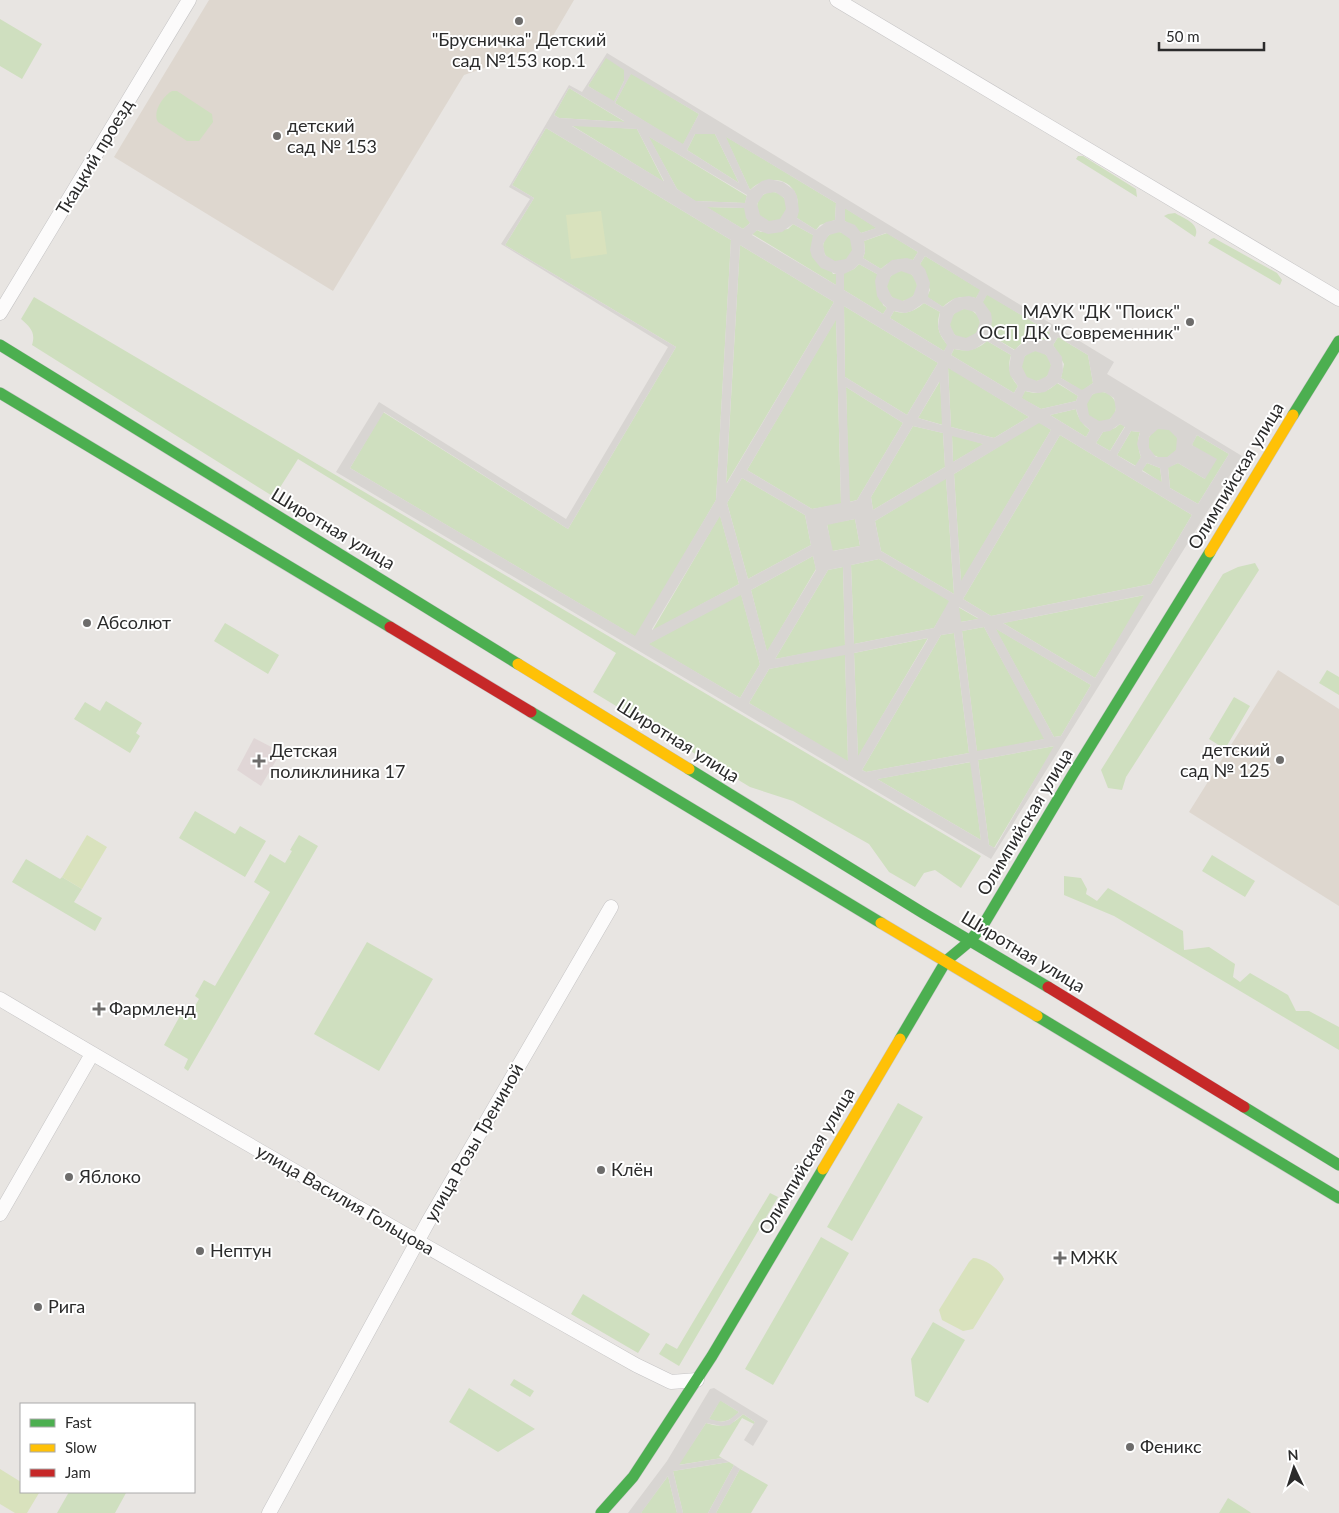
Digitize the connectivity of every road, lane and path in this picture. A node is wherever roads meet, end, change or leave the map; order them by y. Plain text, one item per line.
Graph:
1 (189, 0) edge
2 (837, 0) edge
3 (1339, 299) edge
4 (0, 314) edge
5 (1339, 341) edge
6 (0, 345) edge
7 (0, 393) edge
8 (611, 907) dead end
9 (970, 940) junction
10 (946, 960) junction
11 (0, 999) edge
12 (92, 1054) junction
13 (1339, 1165) edge
14 (1339, 1198) edge
15 (0, 1214) edge
16 (417, 1242) junction
17 (697, 1380) junction
18 (269, 1513) edge
19 (601, 1513) edge

1 - 4 street, Ткацкий проезд
2 - 3 street
5 - 9 main road, Олимпийская улица
6 - 9 main road, Широтная улица
7 - 10 main road
8 - 16 street, улица Розы Трениной
9 - 10 main road, Олимпийская улица
9 - 13 main road, Широтная улица
10 - 14 main road
10 - 17 main road, Олимпийская улица
11 - 12 street, улица Василия Гольцова
12 - 15 street
12 - 16 street, улица Василия Гольцова
16 - 17 street, улица Василия Гольцова
16 - 18 street, улица Розы Трениной
17 - 19 main road, Олимпийская улица

